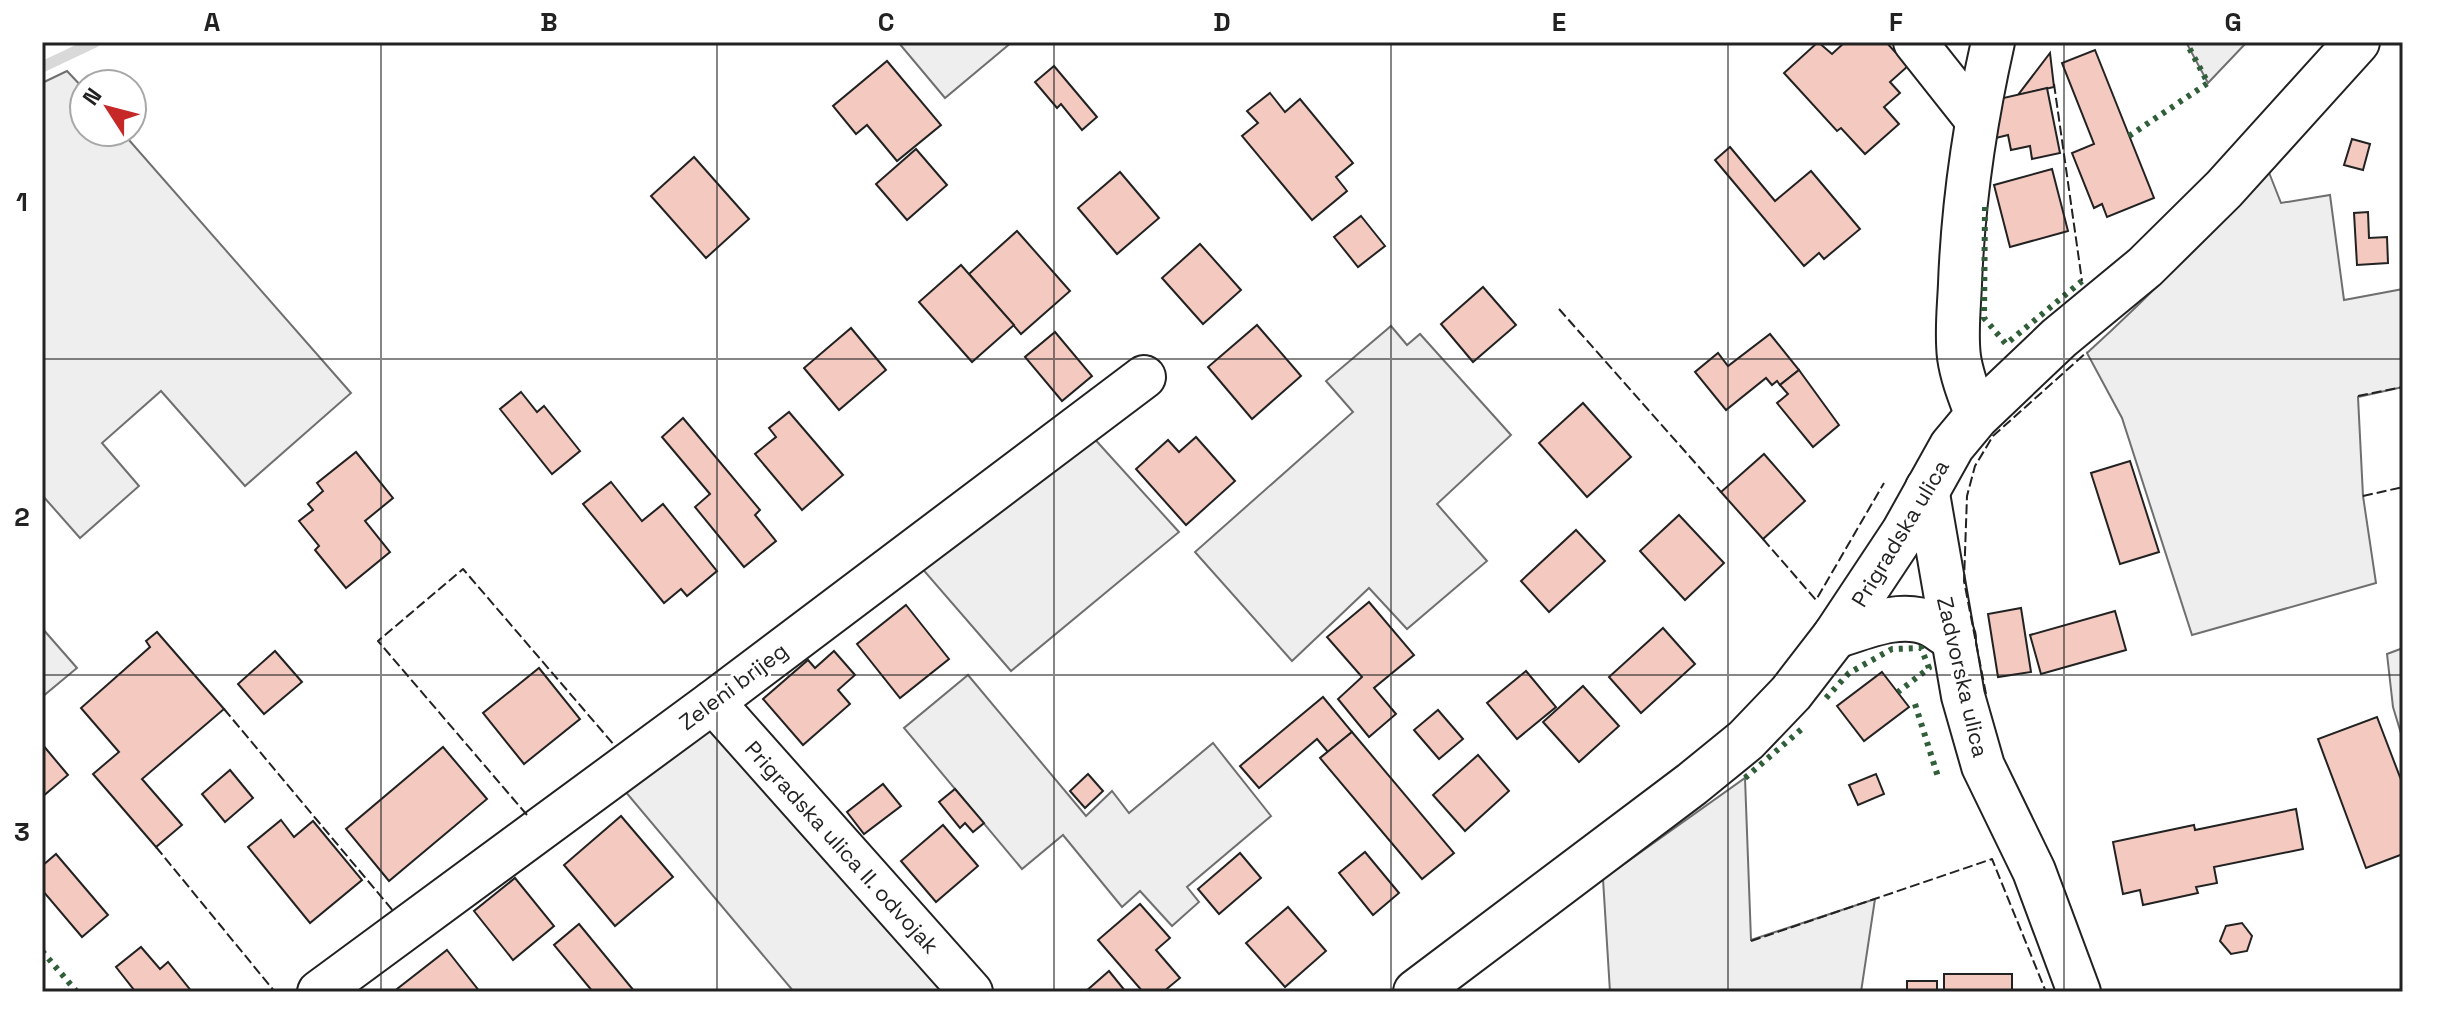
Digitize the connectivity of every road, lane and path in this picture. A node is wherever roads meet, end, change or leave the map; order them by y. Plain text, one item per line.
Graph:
1 (1915, 42) edge
2 (1993, 42) edge
3 (2357, 42) edge
4 (1976, 119) junction
5 (1144, 377) dead end
6 (1977, 416) junction
7 (1927, 488) junction
8 (1835, 636) junction
9 (1953, 638) junction
10 (713, 702) junction
11 (368, 978) edge
12 (319, 992) edge
13 (971, 992) edge
14 (1416, 992) edge
15 (2079, 992) edge

1 - 4 street
2 - 4 street
3 - 6 main road, Prigradska ulica
4 - 6 street
5 - 10 street, Zeleni brijeg
6 - 7 main road, Prigradska ulica
7 - 8 main road, Prigradska ulica
7 - 9 street, Zadvorska ulica
8 - 9 main road
8 - 14 main road, Prigradska ulica
9 - 15 street, Zadvorska ulica
10 - 11 street, Zeleni brijeg
10 - 13 street, Prigradska ulica II. odvojak
11 - 12 street, Zeleni brijeg

